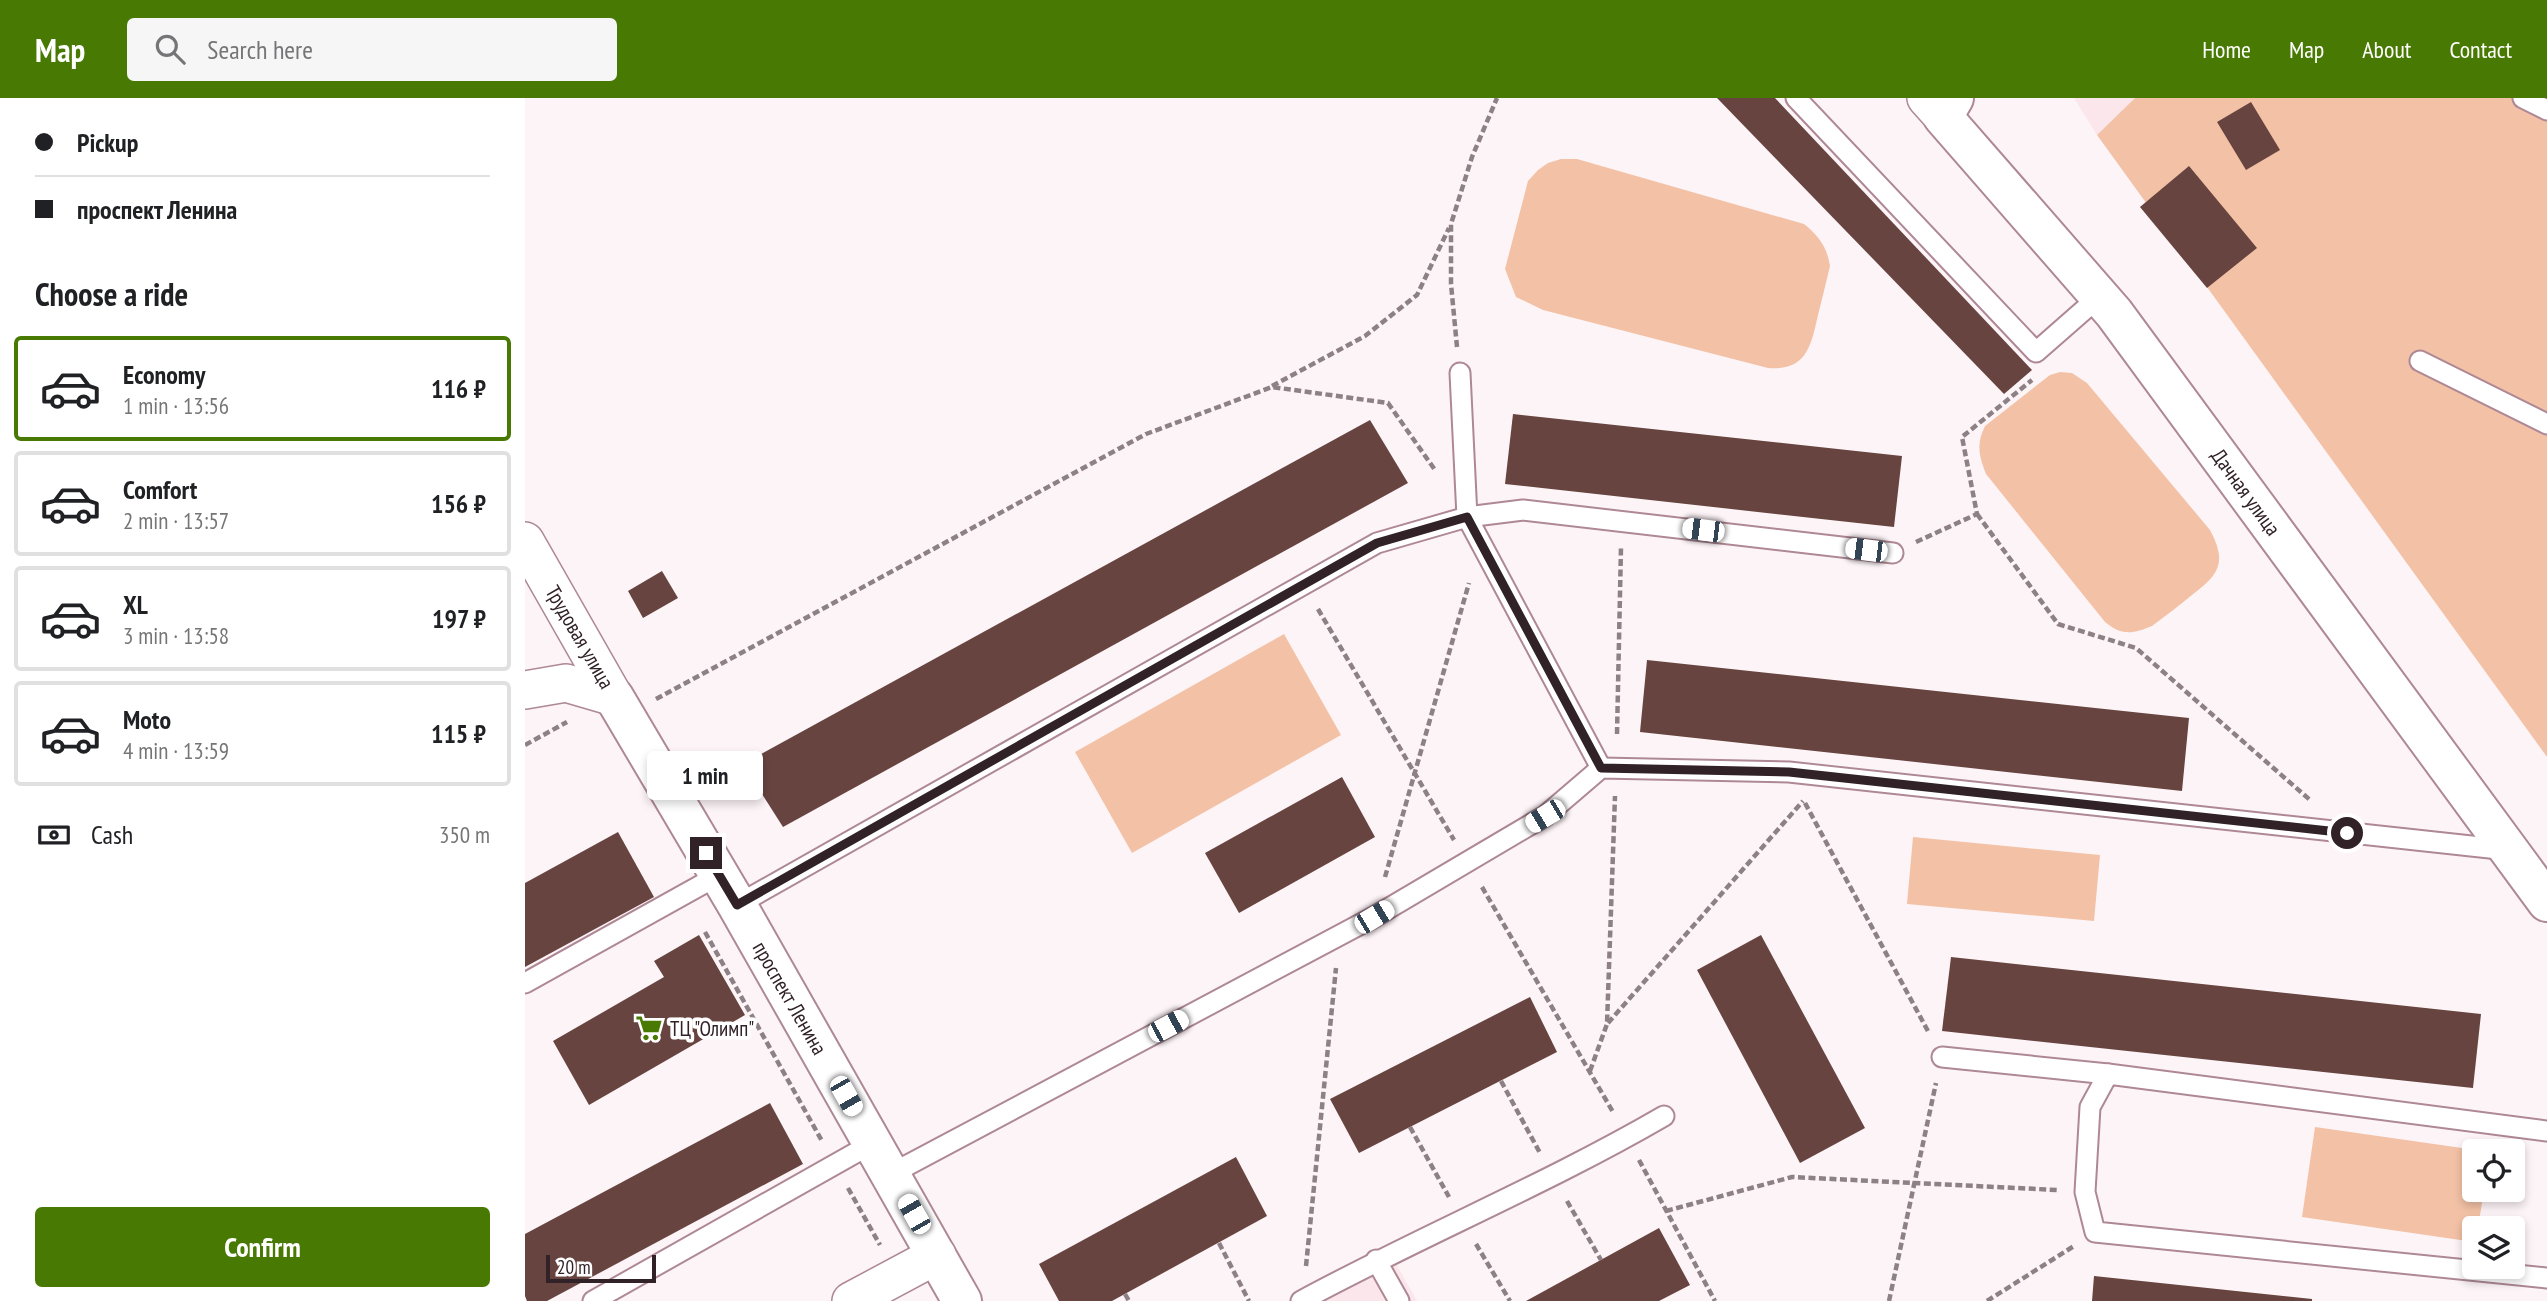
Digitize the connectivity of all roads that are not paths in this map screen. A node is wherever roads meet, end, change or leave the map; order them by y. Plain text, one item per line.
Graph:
1 (1796, 98) edge
2 (2523, 98) edge
3 (1941, 104) edge
4 (2547, 110) edge
5 (2100, 296) junction
6 (2420, 361) dead end
7 (1460, 373) road end
8 (2547, 425) edge
9 (1467, 517) junction
10 (525, 541) edge
11 (1893, 553) road end
12 (525, 690) edge
13 (614, 697) junction
14 (1601, 768) junction
15 (2509, 850) junction
16 (728, 890) junction
17 (2547, 902) edge
18 (525, 983) edge
19 (1942, 1057) road end
20 (2108, 1074) junction
21 (1664, 1116) dead end
22 (2547, 1131) edge
23 (882, 1159) junction
24 (937, 1255) junction
25 (1376, 1260) junction
26 (2547, 1278) edge
27 (593, 1301) edge
28 (851, 1301) edge
29 (962, 1301) edge
30 (1302, 1301) edge
31 (1399, 1301) edge

1 - 5 lane
2 - 4 lane
3 - 5 street, Дачная улица
5 - 15 street, Дачная улица
6 - 8 lane
7 - 9 lane
9 - 11 lane
9 - 14 lane
9 - 16 lane
10 - 13 street, Трудовая улица
12 - 13 street
13 - 16 street, проспект Ленина
14 - 15 lane
14 - 23 lane
15 - 17 street, Дачная улица
16 - 18 lane
16 - 23 street, проспект Ленина
19 - 20 lane
20 - 22 lane
20 - 26 lane
21 - 25 lane
23 - 24 street, проспект Ленина
23 - 27 lane
24 - 28 street
24 - 29 street, проспект Ленина
25 - 30 lane
25 - 31 lane

